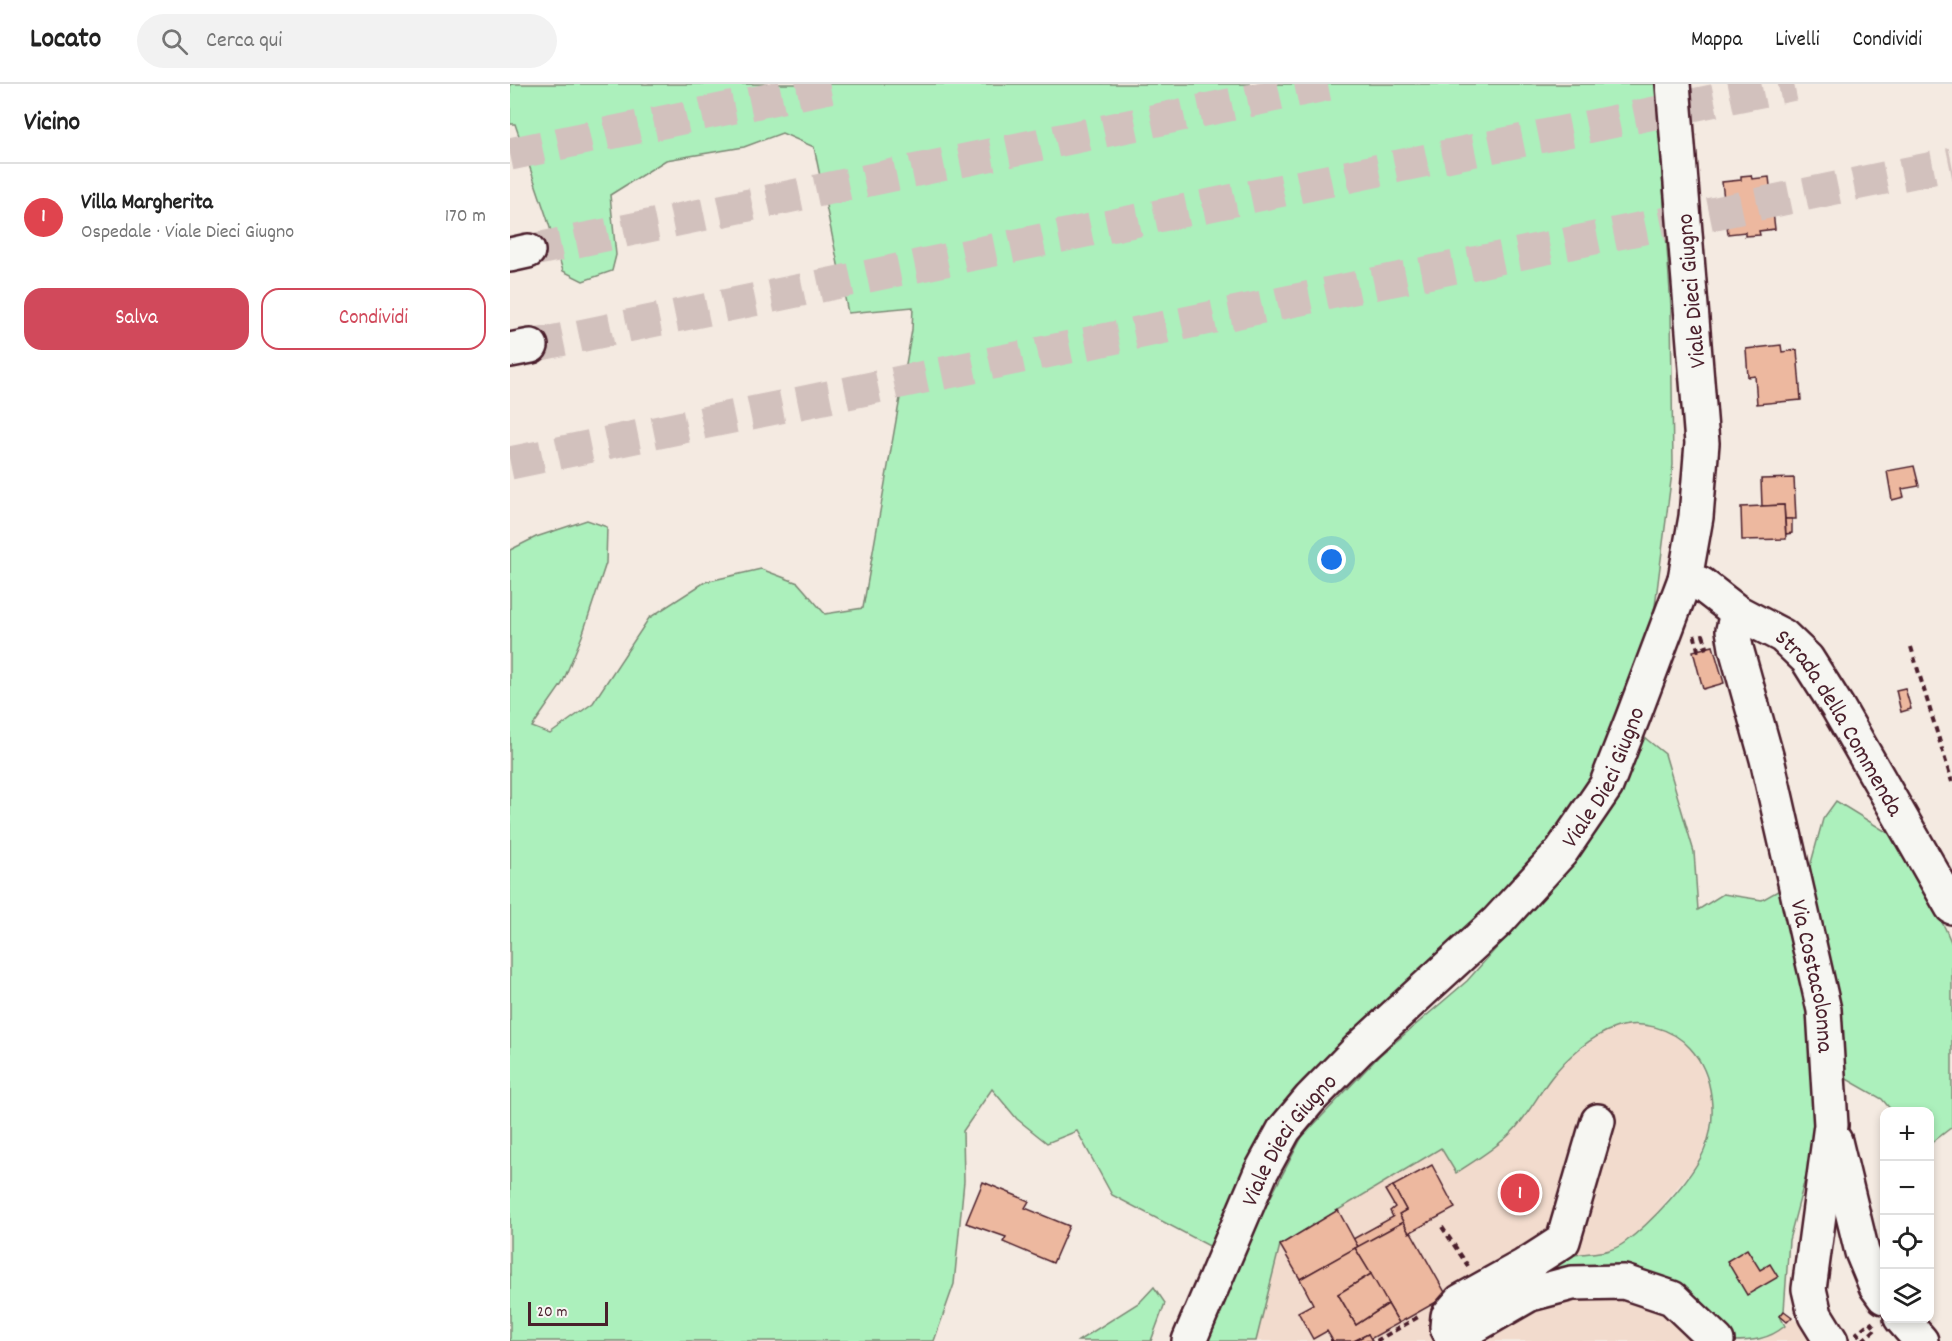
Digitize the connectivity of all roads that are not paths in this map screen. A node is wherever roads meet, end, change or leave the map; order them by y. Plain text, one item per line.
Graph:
1 (1673, 84) edge
2 (1686, 579) junction
3 (1737, 612) junction
4 (1952, 907) edge
5 (1598, 1121) dead end
6 (1831, 1125) junction
7 (1880, 1293) edge
8 (1905, 1323) edge
9 (1836, 1339) edge
10 (1189, 1341) edge
11 (1717, 1341) edge
12 (1921, 1341) edge

1 - 2 main road, Viale Dieci Giugno
2 - 3 main road, Strada della Commenda
2 - 10 main road, Viale Dieci Giugno
3 - 4 main road, Strada della Commenda
3 - 6 main road, Via Costacolonna
5 - 11 main road
6 - 7 main road
6 - 9 main road, Via Costacolonna
8 - 12 main road

